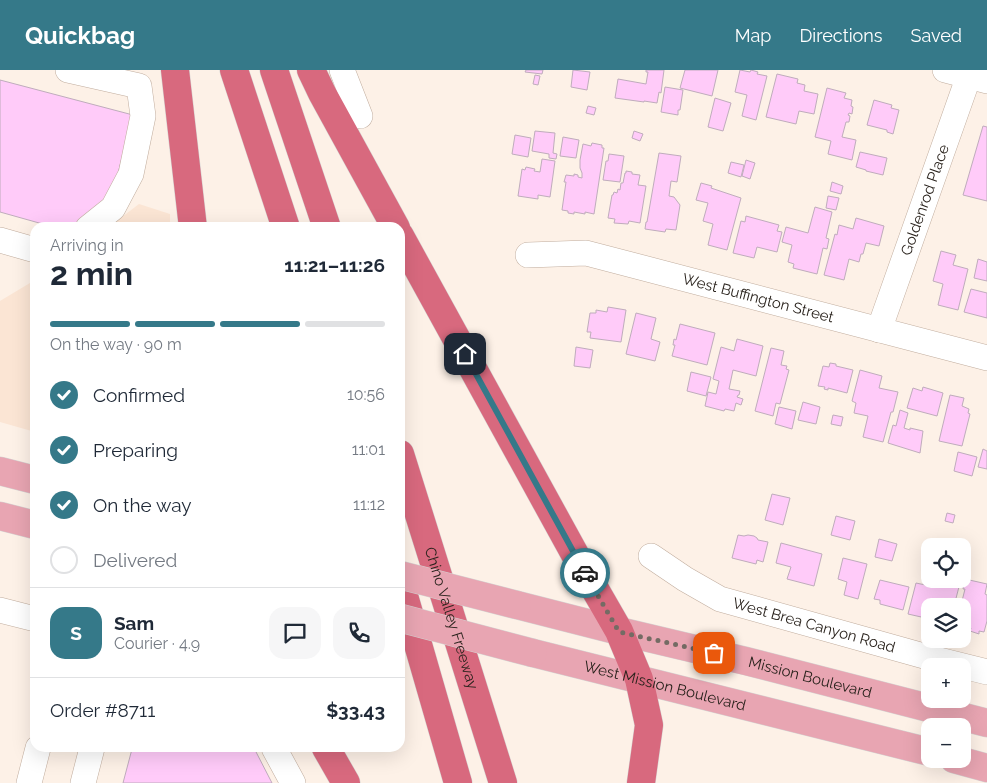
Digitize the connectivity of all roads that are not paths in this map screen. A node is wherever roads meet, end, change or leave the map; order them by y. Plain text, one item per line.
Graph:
1 (68, 70) edge
2 (175, 70) edge
3 (234, 70) edge
4 (274, 70) edge
5 (311, 70) edge
6 (342, 70) edge
7 (945, 70) edge
8 (976, 76) edge
9 (360, 116) dead end
10 (96, 222) edge
11 (192, 222) edge
12 (284, 222) edge
13 (325, 222) edge
14 (393, 222) edge
15 (405, 245) edge
16 (528, 255) dead end
17 (879, 330) junction
18 (987, 358) edge
19 (405, 470) edge
20 (0, 471) edge
21 (30, 479) edge
22 (0, 516) edge
23 (30, 524) edge
24 (651, 556) dead end
25 (405, 576) edge
26 (405, 599) edge
27 (0, 610) edge
28 (30, 618) edge
29 (405, 619) edge
30 (619, 632) junction
31 (987, 672) edge
32 (639, 679) junction
33 (987, 723) edge
34 (921, 750) edge
35 (37, 752) edge
36 (91, 752) edge
37 (276, 752) edge
38 (328, 752) edge
39 (971, 764) edge
40 (987, 768) edge
41 (29, 783) edge
42 (83, 783) edge
43 (293, 783) edge
44 (346, 783) edge
45 (458, 783) edge
46 (503, 783) edge
47 (641, 783) edge

1 - 10 street
2 - 11 highway
3 - 12 highway
4 - 13 highway
5 - 14 highway
6 - 9 street
7 - 8 street
8 - 17 street, Goldenrod Place
15 - 30 highway
16 - 17 street, West Buffington Street
17 - 18 street, West Buffington Street
19 - 46 highway, Chino Valley Freeway
20 - 21 main road
22 - 23 main road
24 - 31 street, West Brea Canyon Road
25 - 30 main road, Mission Boulevard, bridge
26 - 45 highway
27 - 28 street
29 - 32 main road, West Mission Boulevard, bridge
30 - 32 highway
30 - 33 main road, Mission Boulevard
32 - 34 main road, West Mission Boulevard
32 - 47 highway
35 - 41 street
36 - 42 street
37 - 43 street
38 - 44 highway
39 - 40 main road

